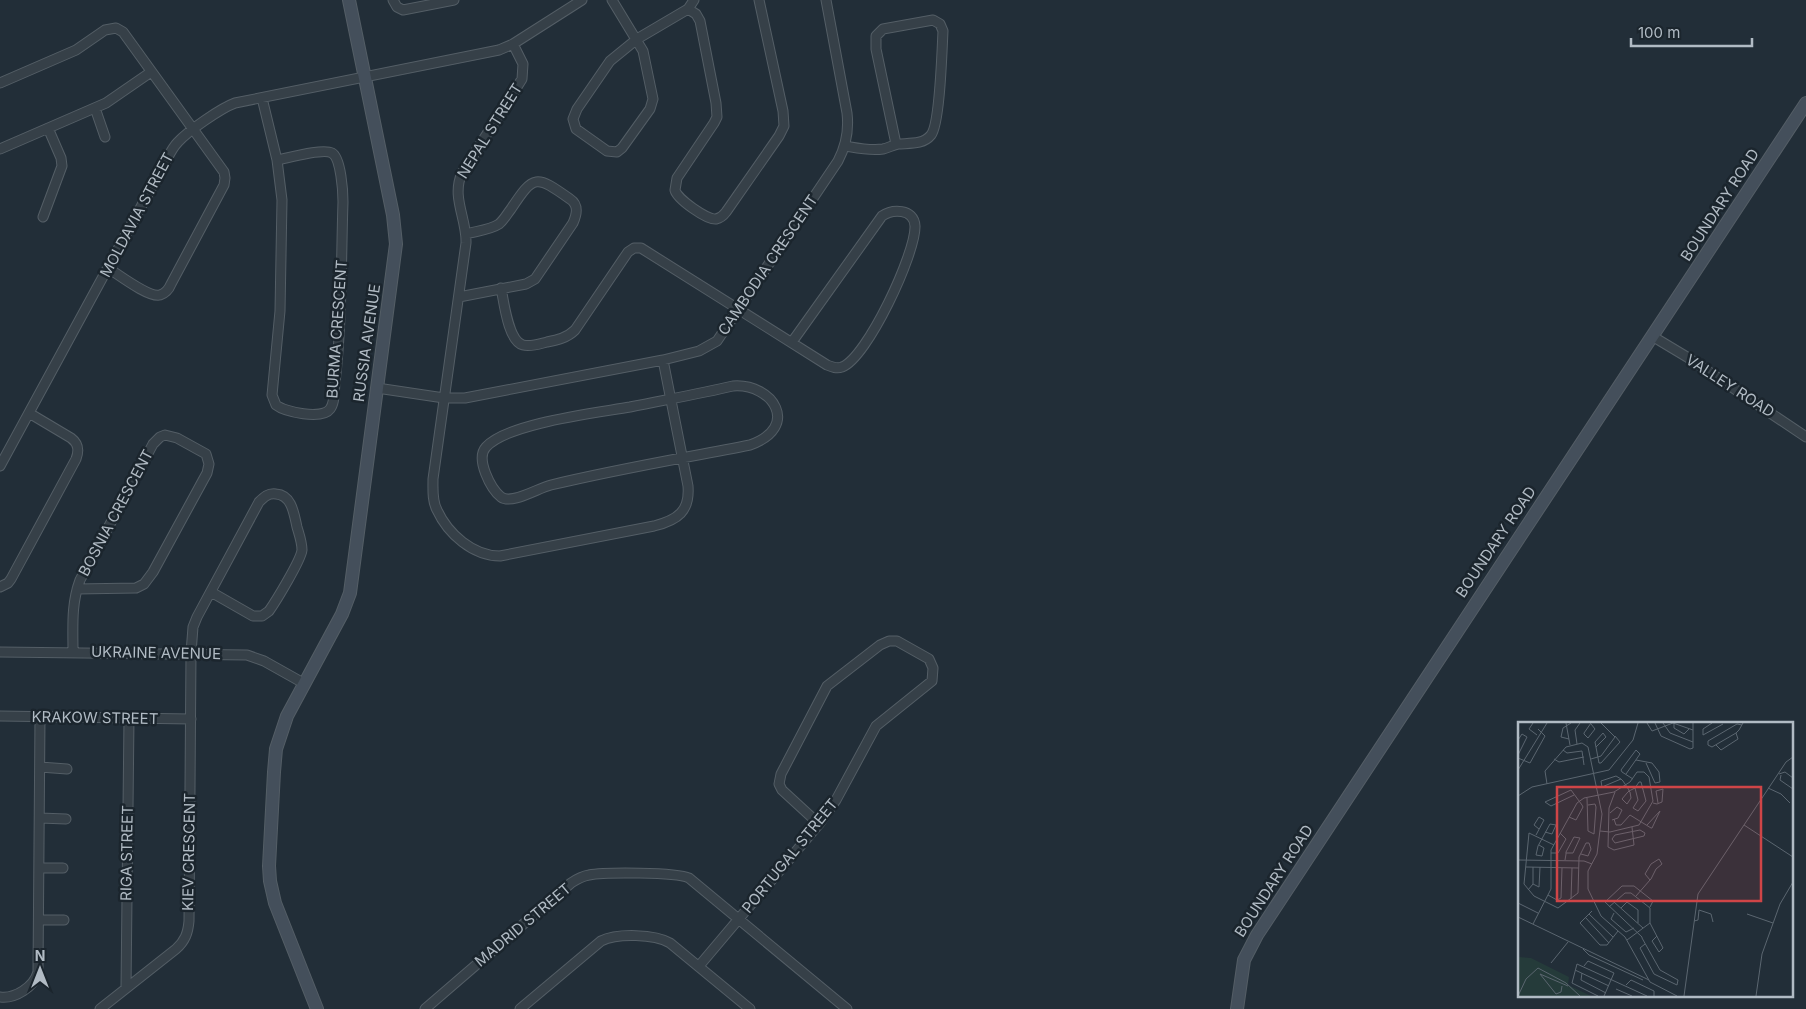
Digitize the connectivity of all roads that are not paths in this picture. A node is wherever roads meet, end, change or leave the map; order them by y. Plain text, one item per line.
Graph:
1 (349, 0) edge
2 (393, 0) edge
3 (454, 0) edge
4 (582, 0) edge
5 (612, 0) edge
6 (694, 0) edge
7 (760, 0) edge
8 (826, 0) edge
9 (688, 9) junction
10 (637, 39) junction
11 (513, 44) junction
12 (151, 72) junction
13 (365, 78) junction
14 (0, 83) edge
15 (262, 98) junction
16 (1806, 103) edge
17 (95, 108) junction
18 (48, 128) junction
19 (194, 129) junction
20 (105, 137) dead end
21 (896, 144) junction
22 (845, 146) junction
23 (0, 149) edge
24 (276, 160) junction
25 (43, 217) dead end
26 (466, 234) junction
27 (108, 268) junction
28 (502, 288) junction
29 (458, 296) junction
30 (739, 310) junction
31 (1652, 336) junction
32 (792, 342) junction
33 (663, 360) junction
34 (377, 388) junction
35 (444, 398) junction
36 (671, 399) junction
37 (29, 413) junction
38 (1806, 437) edge
39 (683, 458) junction
40 (0, 466) edge
41 (0, 587) edge
42 (77, 589) junction
43 (210, 592) junction
44 (0, 652) edge
45 (73, 652) junction
46 (191, 653) junction
47 (305, 684) junction
48 (0, 716) edge
49 (40, 717) junction
50 (129, 718) junction
51 (191, 719) junction
52 (40, 767) junction
53 (67, 769) dead end
54 (40, 818) junction
55 (66, 819) dead end
56 (818, 824) junction
57 (39, 868) junction
58 (63, 868) dead end
59 (739, 918) junction
60 (38, 920) junction
61 (64, 920) dead end
62 (699, 966) junction
63 (126, 988) junction
64 (0, 996) edge
65 (100, 1009) edge
66 (317, 1009) edge
67 (425, 1009) edge
68 (520, 1009) edge
69 (750, 1009) edge
70 (847, 1009) edge
71 (1237, 1009) edge

1 - 13 street, RUSSIA AVENUE
2 - 3 street
4 - 11 street
5 - 10 street
6 - 9 street
7 - 9 street
8 - 22 street, CAMBODIA CRESCENT
9 - 10 street
10 - 10 street
11 - 13 street
11 - 26 street, NEPAL STREET
12 - 14 street
12 - 17 street
12 - 19 street
13 - 15 street, MOLDAVIA STREET
13 - 34 street, RUSSIA AVENUE
15 - 19 street, MOLDAVIA STREET
15 - 24 street, BURMA CRESCENT
16 - 31 street, BOUNDARY ROAD
17 - 18 street
17 - 20 street
18 - 23 street
18 - 25 street
19 - 27 street, MOLDAVIA STREET
19 - 27 street
21 - 21 street
21 - 22 street
22 - 30 street, CAMBODIA CRESCENT
24 - 24 street, BURMA CRESCENT
26 - 28 street
26 - 29 street, NEPAL STREET
27 - 37 street, MOLDAVIA STREET
28 - 29 street
28 - 30 street
29 - 35 street, NEPAL STREET
30 - 32 street
30 - 33 street, CAMBODIA CRESCENT
31 - 38 street, VALLEY ROAD
31 - 71 street, BOUNDARY ROAD
32 - 32 street
33 - 35 street, CAMBODIA CRESCENT
33 - 36 street, NEPAL STREET
34 - 35 street, CAMBODIA CRESCENT
34 - 47 street, RUSSIA AVENUE
35 - 39 street, NEPAL STREET
36 - 39 street, NEPAL STREET
36 - 39 street
36 - 39 street
37 - 40 street, MOLDAVIA STREET
37 - 41 street
42 - 42 street, BOSNIA CRESCENT
42 - 45 street, BOSNIA CRESCENT
43 - 43 street, KIEV CRESCENT
43 - 46 street, KIEV CRESCENT
44 - 45 street, UKRAINE AVENUE
45 - 46 street, UKRAINE AVENUE
46 - 47 street, UKRAINE AVENUE
46 - 51 street, KIEV CRESCENT
47 - 66 street, RUSSIA AVENUE
48 - 49 street, KRAKOW STREET
49 - 50 street, KRAKOW STREET
49 - 52 street
50 - 51 street, KRAKOW STREET
50 - 63 street, RIGA STREET
51 - 63 street, KIEV CRESCENT
52 - 53 street
52 - 54 street
54 - 55 street
54 - 57 street
56 - 56 street, PORTUGAL STREET
56 - 59 street, PORTUGAL STREET
57 - 58 street
57 - 60 street
59 - 62 street, PORTUGAL STREET
59 - 67 street, MADRID STREET
59 - 70 street, MADRID STREET
60 - 61 street
60 - 64 street
62 - 68 street
62 - 69 street
63 - 65 street, KIEV CRESCENT

